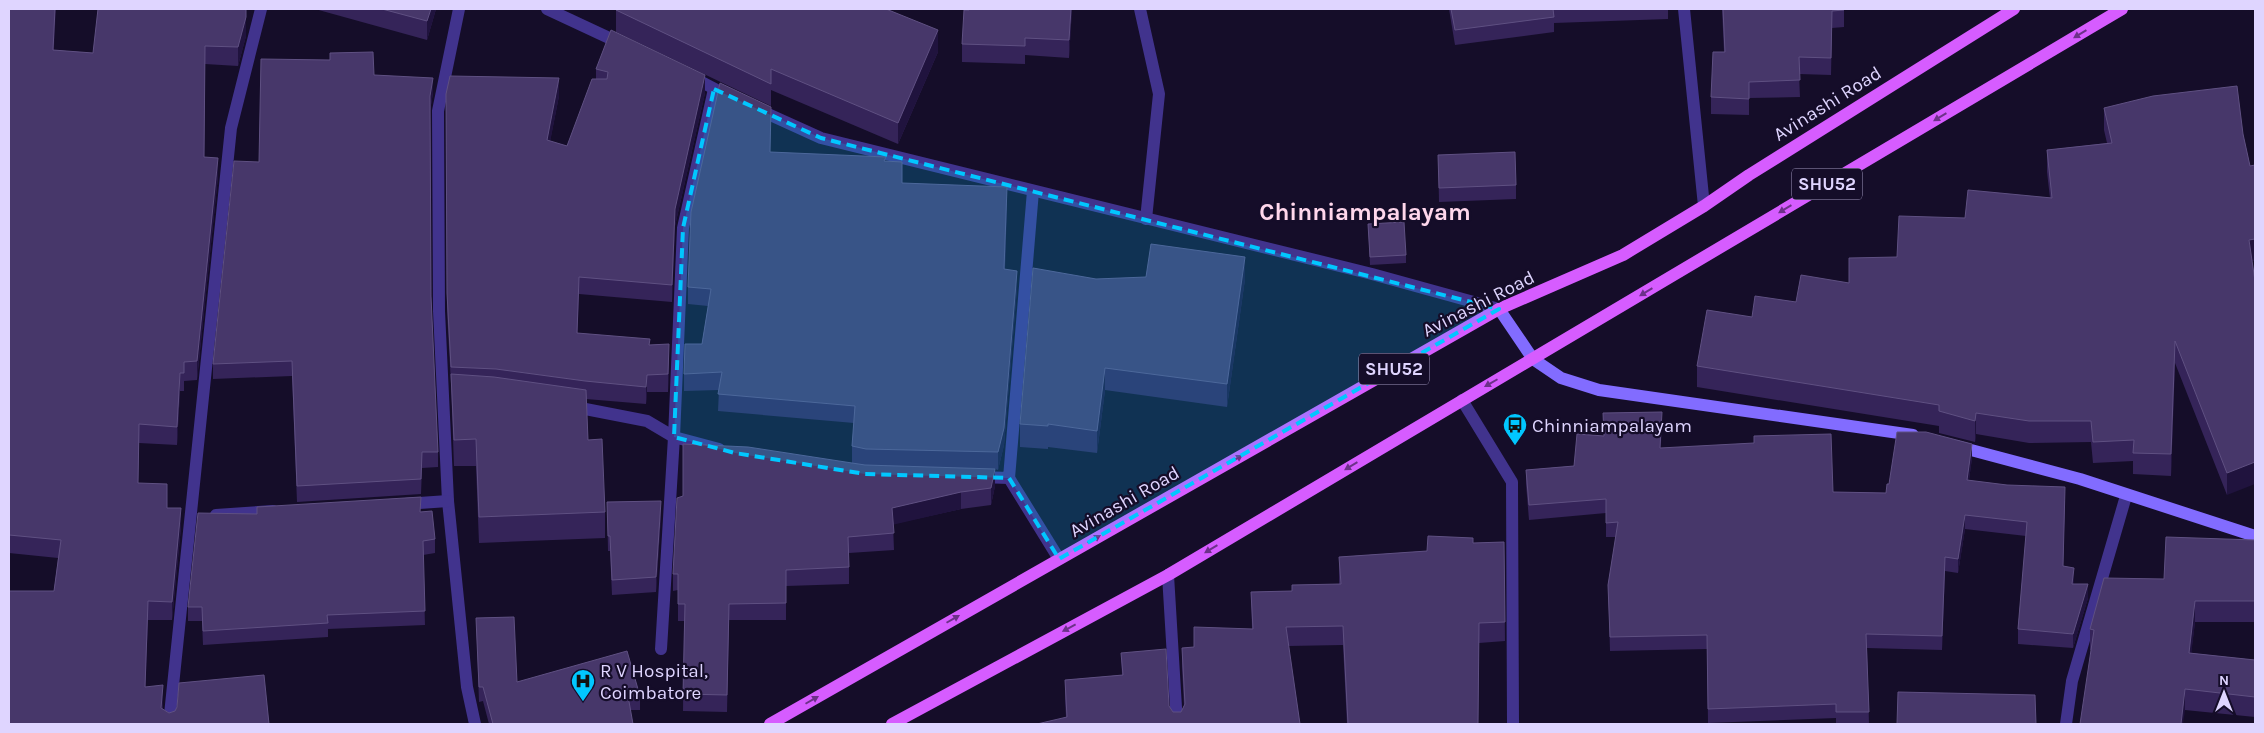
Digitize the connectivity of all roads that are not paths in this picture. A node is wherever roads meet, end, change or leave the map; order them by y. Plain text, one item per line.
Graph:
1 (261, 9) edge
2 (459, 9) edge
3 (547, 9) edge
4 (1140, 9) edge
5 (1684, 9) edge
6 (2014, 9) edge
7 (2122, 9) edge
8 (638, 51) edge
9 (687, 74) edge
10 (714, 89) junction
11 (1032, 191) junction
12 (1704, 206) junction
13 (1146, 219) junction
14 (1499, 309) junction
15 (1533, 359) junction
16 (442, 392) junction
17 (460, 393) edge
18 (1462, 400) junction
19 (554, 403) edge
20 (674, 437) junction
21 (1929, 438) edge
22 (1948, 443) edge
23 (735, 453) edge
24 (970, 477) edge
25 (1009, 478) junction
26 (2126, 496) junction
27 (449, 502) junction
28 (389, 505) edge
29 (290, 510) edge
30 (191, 516) junction
31 (2255, 536) edge
32 (1059, 559) junction
33 (1168, 575) junction
34 (661, 649) dead end
35 (169, 724) edge
36 (475, 724) edge
37 (770, 724) edge
38 (892, 724) edge
39 (1177, 724) edge
40 (1513, 724) edge
41 (2066, 724) edge

1 - 30 street
2 - 16 street
3 - 8 street
4 - 13 street
5 - 12 street
6 - 12 main road, Avinashi Road / SHU52
7 -> 15 main road, SHU52
9 - 10 street
10 - 11 street
10 - 20 street
11 - 13 street
11 - 25 street
12 - 14 main road, Avinashi Road / SHU52
13 - 14 street
14 - 15 main road
32 -> 14 main road, Avinashi Road / SHU52
15 -> 18 main road, SHU52
15 - 21 main road
16 - 17 street
16 - 27 street
18 -> 33 main road, SHU52
18 - 40 street
19 - 20 street
20 - 23 street
20 - 34 street
22 - 26 main road
24 - 25 street
25 - 32 street
26 - 31 main road
26 - 41 street
27 - 28 street
27 - 36 street
29 - 30 street
30 - 35 street
37 -> 32 main road, Avinashi Road / SHU52
33 -> 38 main road, SHU52
33 - 39 street

